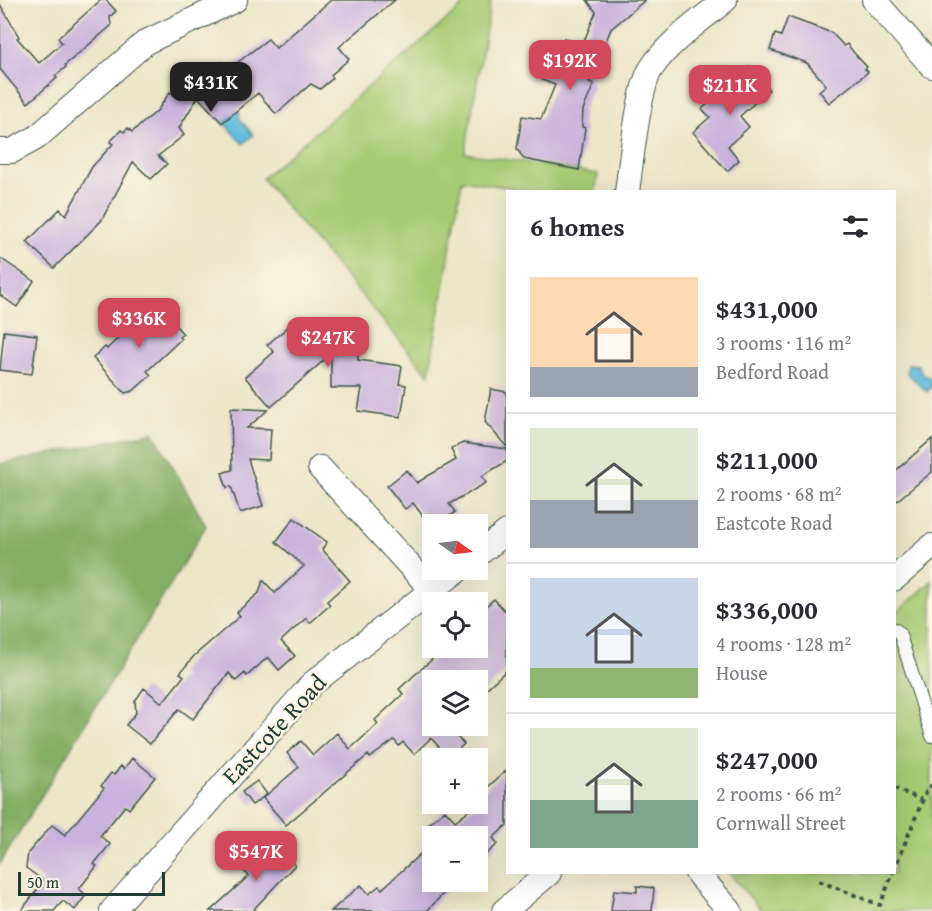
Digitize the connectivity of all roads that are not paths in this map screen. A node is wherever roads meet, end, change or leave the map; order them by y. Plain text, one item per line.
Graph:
1 (234, 0) edge
2 (725, 0) edge
3 (874, 0) edge
4 (932, 66) edge
5 (0, 151) edge
6 (627, 190) edge
7 (320, 468) dead end
8 (506, 533) edge
9 (932, 546) edge
10 (488, 547) edge
11 (896, 577) edge
12 (445, 580) edge
13 (432, 590) junction
14 (896, 630) edge
15 (932, 736) edge
16 (548, 874) edge
17 (698, 874) edge
18 (112, 911) edge
19 (504, 911) edge
20 (730, 911) edge

1 - 5 street
2 - 6 street
3 - 4 street
7 - 13 street
8 - 10 street
9 - 11 street
12 - 13 street, Eastcote Road
13 - 18 street, Eastcote Road
14 - 15 lane
16 - 19 street
17 - 20 street

